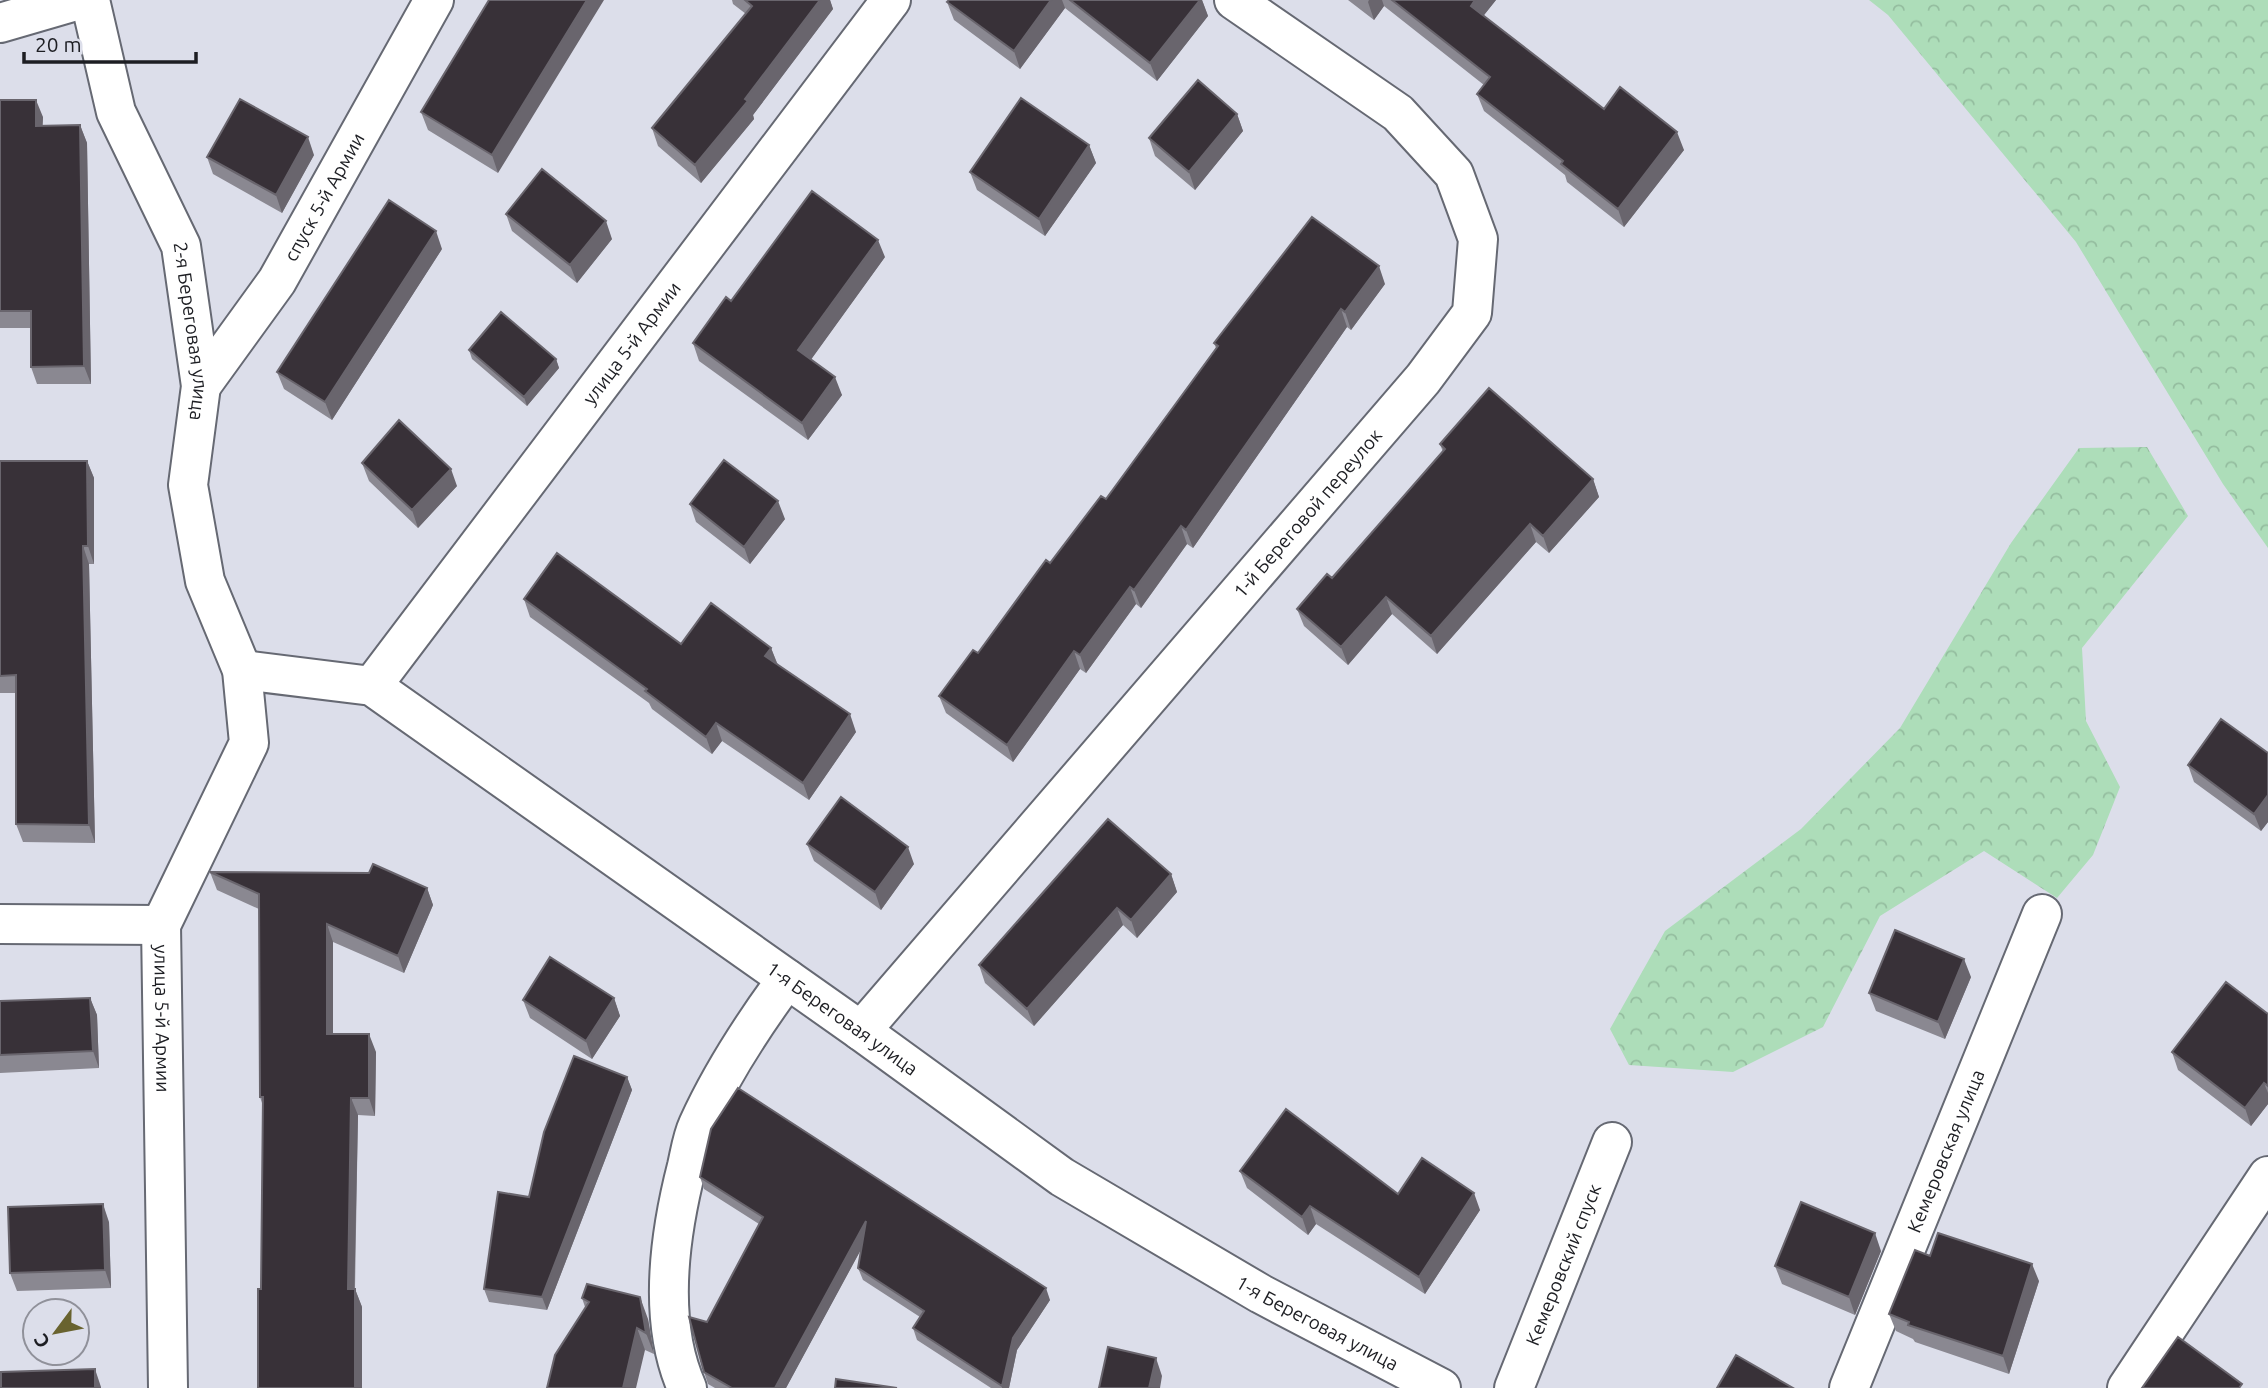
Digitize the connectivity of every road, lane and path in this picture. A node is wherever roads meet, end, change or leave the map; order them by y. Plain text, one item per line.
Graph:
1 (79, 0) edge
2 (90, 0) edge
3 (434, 0) edge
4 (891, 0) edge
5 (1234, 0) edge
6 (0, 23) edge
7 (201, 386) junction
8 (243, 670) junction
9 (372, 686) junction
10 (2042, 914) dead end
11 (0, 924) edge
12 (161, 925) junction
13 (787, 979) junction
14 (862, 1031) junction
15 (1612, 1142) dead end
16 (2268, 1176) edge
17 (168, 1388) edge
18 (687, 1388) edge
19 (1441, 1388) edge
20 (1514, 1388) edge
21 (1849, 1388) edge
22 (2127, 1388) edge

1 - 6 street
2 - 7 street, 2-я Береговая улица
3 - 7 street, спуск 5-й Армии
4 - 9 street, улица 5-й Армии
5 - 14 street, 1-й Береговой переулок
7 - 8 street, 2-я Береговая улица
8 - 9 street, 1-я Береговая улица
8 - 12 street, улица 5-й Армии
9 - 13 street, 1-я Береговая улица
10 - 21 street, Кемеровская улица
11 - 12 street
12 - 17 street, улица 5-й Армии
13 - 14 street, 1-я Береговая улица
13 - 18 street
14 - 19 street, 1-я Береговая улица
15 - 20 street, Кемеровский спуск
16 - 22 street

